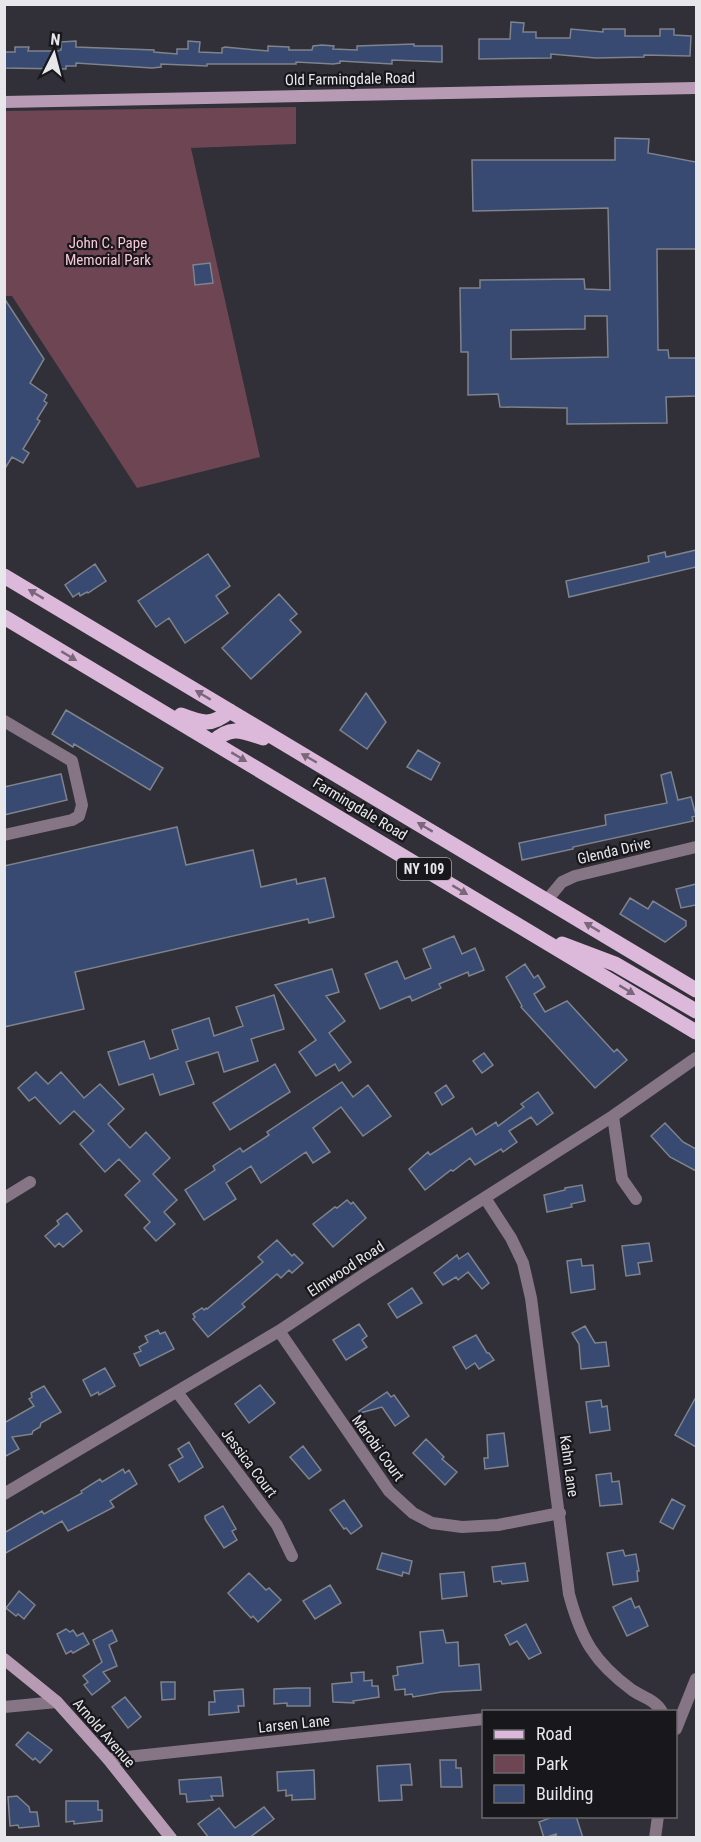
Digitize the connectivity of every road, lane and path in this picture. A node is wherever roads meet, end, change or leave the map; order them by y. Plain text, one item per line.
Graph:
1 (696, 88) edge
2 (4, 102) edge
3 (4, 576) edge
4 (5, 620) edge
5 (152, 706) junction
6 (230, 711) junction
7 (4, 721) edge
8 (213, 742) junction
9 (289, 746) junction
10 (4, 835) edge
11 (696, 847) edge
12 (547, 900) junction
13 (534, 934) junction
14 (696, 990) edge
15 (696, 1011) edge
16 (696, 1032) edge
17 (696, 1058) edge
18 (613, 1116) junction
19 (30, 1182) dead end
20 (4, 1198) edge
21 (485, 1198) junction
22 (636, 1199) dead end
23 (279, 1331) junction
24 (177, 1392) junction
25 (4, 1494) edge
26 (560, 1513) junction
27 (292, 1556) dead end
28 (4, 1659) edge
29 (696, 1679) edge
30 (57, 1702) junction
31 (4, 1707) edge
32 (661, 1710) edge
33 (482, 1719) edge
34 (677, 1724) edge
35 (108, 1759) junction
36 (657, 1818) edge
37 (171, 1838) edge
38 (655, 1838) edge

1 - 2 street, Old Farmingdale Road
6 -> 3 main road, Farmingdale Road / NY 109
4 -> 5 main road, Farmingdale Road / NY 109
5 - 6 main road
5 - 8 main road, Farmingdale Road / NY 109
6 - 9 main road, Farmingdale Road / NY 109
7 - 10 street
8 - 9 main road
8 -> 13 main road, Farmingdale Road / NY 109
12 -> 9 main road, Farmingdale Road / NY 109
11 - 12 street, Glenda Drive
14 -> 12 main road, Farmingdale Road / NY 109
13 - 15 main road
13 -> 16 main road, Farmingdale Road / NY 109
17 - 18 street, Elmwood Road
18 - 21 street, Elmwood Road
18 - 22 street
19 - 20 street
21 - 23 street, Elmwood Road
21 - 26 street, Kahn Lane
23 - 24 street, Elmwood Road
23 - 26 street, Marobi Court
24 - 25 street, Elmwood Road
24 - 27 street, Jessica Court
26 - 32 street, Kahn Lane
28 - 30 street, Arnold Avenue
29 - 34 street
30 - 31 street
30 - 35 street, Arnold Avenue
33 - 35 street, Larsen Lane
35 - 37 street, Arnold Avenue
36 - 38 street

